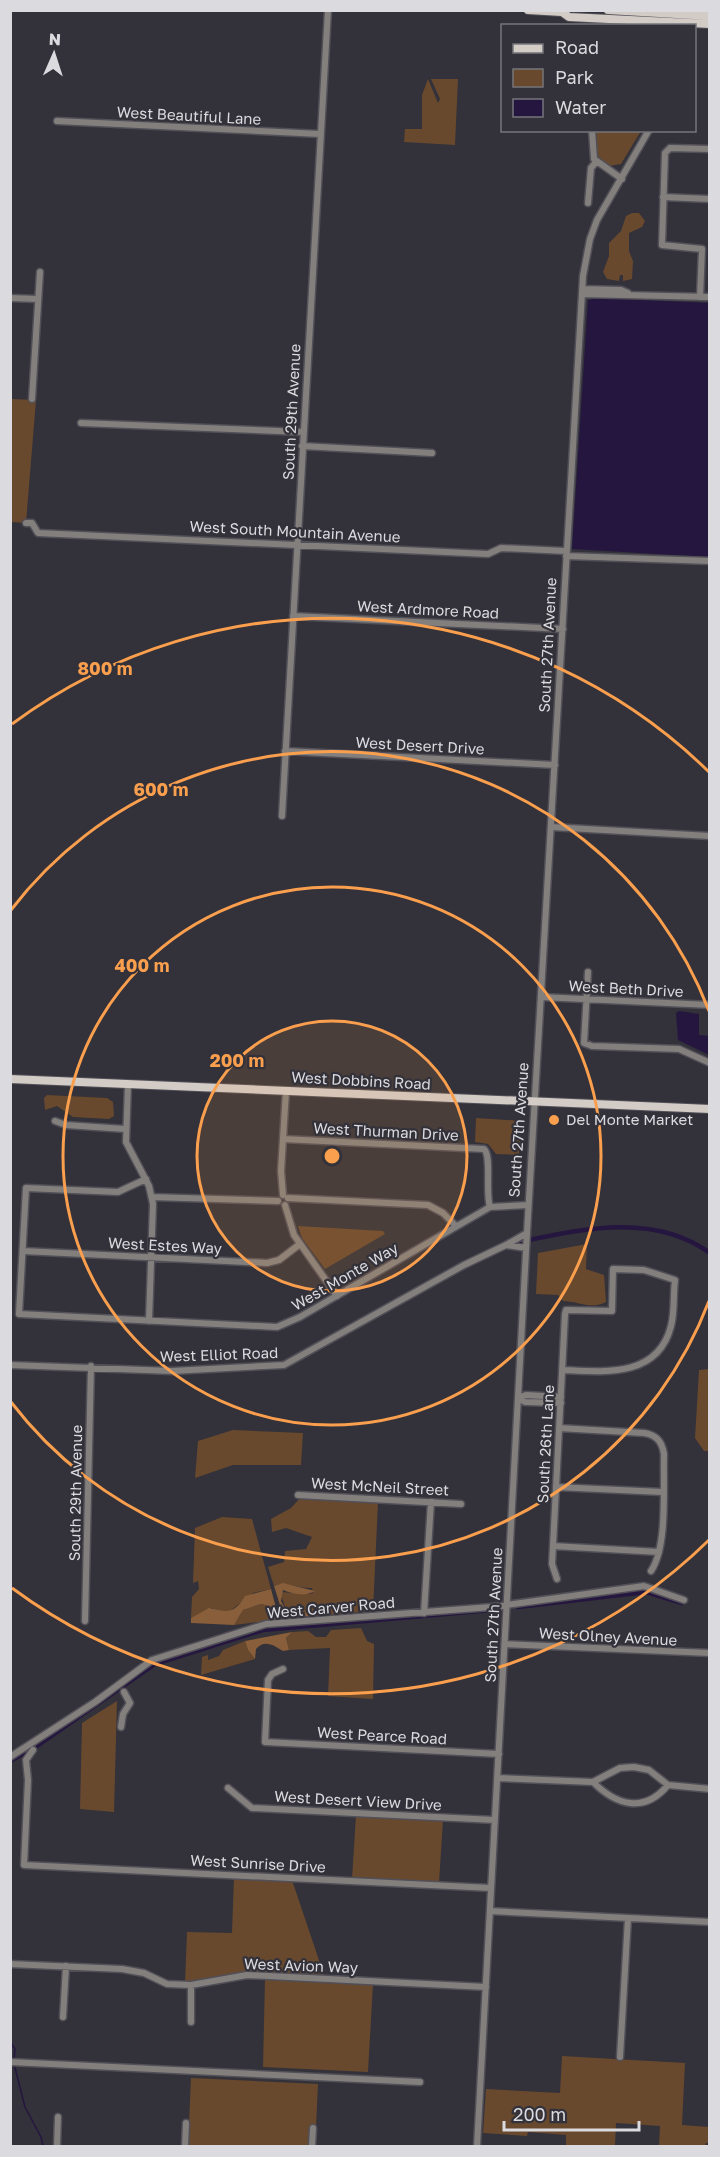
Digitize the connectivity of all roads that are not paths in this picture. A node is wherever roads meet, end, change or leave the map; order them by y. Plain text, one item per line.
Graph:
1 (328, 10) edge
2 (528, 10) edge
3 (608, 10) edge
4 (563, 11) edge
5 (710, 16) edge
6 (664, 18) edge
7 (598, 22) edge
8 (710, 24) edge
9 (57, 121) dead end
10 (592, 132) edge
11 (648, 132) edge
12 (320, 134) junction
13 (710, 149) edge
14 (596, 162) junction
15 (622, 179) junction
16 (663, 197) junction
17 (710, 199) edge
18 (588, 203) dead end
19 (40, 272) dead end
20 (582, 292) junction
21 (700, 297) junction
22 (710, 297) edge
23 (10, 298) edge
24 (38, 299) junction
25 (32, 399) dead end
26 (81, 423) dead end
27 (303, 432) junction
28 (302, 446) junction
29 (432, 453) dead end
30 (26, 523) dead end
31 (297, 544) junction
32 (566, 553) junction
33 (710, 561) edge
34 (293, 616) junction
35 (562, 629) junction
36 (285, 751) junction
37 (555, 765) junction
38 (282, 816) dead end
39 (551, 827) junction
40 (710, 836) edge
41 (588, 972) dead end
42 (541, 997) junction
43 (586, 1000) junction
44 (710, 1005) edge
45 (710, 1063) edge
46 (10, 1079) edge
47 (128, 1084) junction
48 (286, 1092) junction
49 (535, 1103) junction
50 (710, 1109) edge
51 (55, 1121) dead end
52 (125, 1129) junction
53 (283, 1139) junction
54 (146, 1179) junction
55 (286, 1196) junction
56 (152, 1197) junction
57 (278, 1201) junction
58 (285, 1205) junction
59 (528, 1205) junction
60 (490, 1207) junction
61 (456, 1226) junction
62 (526, 1241) junction
63 (300, 1244) junction
64 (506, 1245) junction
65 (23, 1251) junction
66 (152, 1257) junction
67 (337, 1296) junction
68 (149, 1321) junction
69 (10, 1365) edge
70 (91, 1366) junction
71 (562, 1370) junction
72 (518, 1398) junction
73 (561, 1400) junction
74 (559, 1428) junction
75 (556, 1487) junction
76 (662, 1492) junction
77 (298, 1495) dead end
78 (431, 1502) junction
79 (461, 1504) dead end
80 (553, 1546) junction
81 (659, 1552) junction
82 (651, 1571) dead end
83 (557, 1579) dead end
84 (684, 1600) dead end
85 (508, 1605) junction
86 (424, 1613) junction
87 (85, 1621) dead end
88 (506, 1644) junction
89 (710, 1653) edge
90 (283, 1669) dead end
91 (124, 1692) dead end
92 (121, 1727) dead end
93 (33, 1750) dead end
94 (499, 1754) junction
95 (10, 1757) edge
96 (498, 1778) junction
97 (593, 1782) junction
98 (668, 1785) junction
99 (228, 1788) dead end
100 (710, 1789) edge
101 (495, 1820) junction
102 (491, 1888) junction
103 (490, 1911) junction
104 (628, 1918) junction
105 (710, 1922) edge
106 (10, 1964) edge
107 (66, 1966) junction
108 (191, 1985) junction
109 (486, 1987) junction
110 (63, 2017) dead end
111 (191, 2022) dead end
112 (620, 2057) dead end
113 (10, 2062) edge
114 (420, 2082) dead end
115 (58, 2117) dead end
116 (186, 2123) dead end
117 (313, 2128) dead end
118 (57, 2146) edge
119 (185, 2146) edge
120 (312, 2146) edge
121 (477, 2146) edge

1 - 12 street, South 29th Avenue
2 - 4 main road
3 - 6 main road
4 - 7 main road
5 - 6 main road
6 - 7 main road
6 - 8 main road
9 - 12 street, West Beautiful Lane
10 - 14 street
11 - 15 street, South 27th Avenue
12 - 27 street, South 29th Avenue
13 - 16 street
14 - 15 street
14 - 18 street
15 - 20 street, South 27th Avenue
16 - 17 street
16 - 21 street
19 - 24 street
20 - 21 street
20 - 32 street, South 27th Avenue
21 - 22 street
23 - 24 street
24 - 25 street
26 - 27 street
27 - 28 street, South 29th Avenue
28 - 29 street
28 - 31 street, South 29th Avenue
30 - 31 street, West South Mountain Avenue
31 - 32 street, West South Mountain Avenue
31 - 34 street, South 29th Avenue
32 - 33 street, West South Mountain Avenue
32 - 35 street, South 27th Avenue
34 - 35 street, West Ardmore Road
34 - 36 street, South 29th Avenue
35 - 37 street, South 27th Avenue
36 - 37 street, West Desert Drive
36 - 38 street, South 29th Avenue
37 - 39 street, South 27th Avenue
39 - 40 street
39 - 42 street, South 27th Avenue
41 - 43 street
42 - 43 street, West Beth Drive
42 - 49 street, South 27th Avenue
43 - 44 street, West Beth Drive
43 - 45 street
46 - 47 main road, West Dobbins Road
47 - 48 main road, West Dobbins Road
47 - 52 street
48 - 49 main road, West Dobbins Road
48 - 53 street
49 - 50 main road, West Dobbins Road
49 - 59 street, South 27th Avenue
51 - 52 street
52 - 54 street
53 - 55 street
53 - 60 street, West Thurman Drive
54 - 56 street
54 - 65 street
55 - 57 street
55 - 58 street
55 - 61 street
56 - 57 street
56 - 66 street
57 - 58 street
58 - 63 street
59 - 60 street, West Monte Way
59 - 62 street, South 27th Avenue
60 - 61 street, West Monte Way
61 - 67 street, West Monte Way
62 - 64 street
62 - 64 street, West Elliot Road
62 - 72 street, South 27th Avenue
63 - 66 street, West Estes Way
63 - 67 street
64 - 70 street, West Elliot Road
65 - 66 street, West Estes Way
65 - 68 street, West Monte Way
66 - 68 street
67 - 68 street, West Monte Way
69 - 70 street, West Elliot Road
70 - 87 street, South 29th Avenue
71 - 71 street, South 26th Lane
71 - 73 street, South 26th Lane
72 - 73 street
72 - 85 street, South 27th Avenue
73 - 74 street, South 26th Lane
74 - 75 street, South 26th Lane
74 - 76 street
75 - 76 street
75 - 80 street, South 26th Lane
76 - 81 street
77 - 78 street, West McNeil Street
78 - 79 street, West McNeil Street
78 - 86 street
80 - 81 street
80 - 83 street, South 26th Lane
81 - 82 street
84 - 85 street, West Carver Road
85 - 86 street, West Carver Road
85 - 88 street, South 27th Avenue
86 - 95 street, West Carver Road
88 - 89 street, West Olney Avenue
88 - 94 street, South 27th Avenue
90 - 94 street, West Pearce Road
91 - 92 street
93 - 102 street, West Sunrise Drive
94 - 96 street, South 27th Avenue
96 - 97 street
96 - 101 street, South 27th Avenue
97 - 98 street
97 - 98 street
98 - 100 street
99 - 101 street, West Desert View Drive
101 - 102 street, South 27th Avenue
102 - 103 street, South 27th Avenue
103 - 104 street
103 - 109 street, South 27th Avenue
104 - 105 street
104 - 112 street
106 - 107 street, West Avion Way
107 - 108 street, West Avion Way
107 - 110 street
108 - 109 street, West Avion Way
108 - 111 street
109 - 121 street, South 27th Avenue
113 - 114 street
115 - 118 street
116 - 119 street
117 - 120 street

